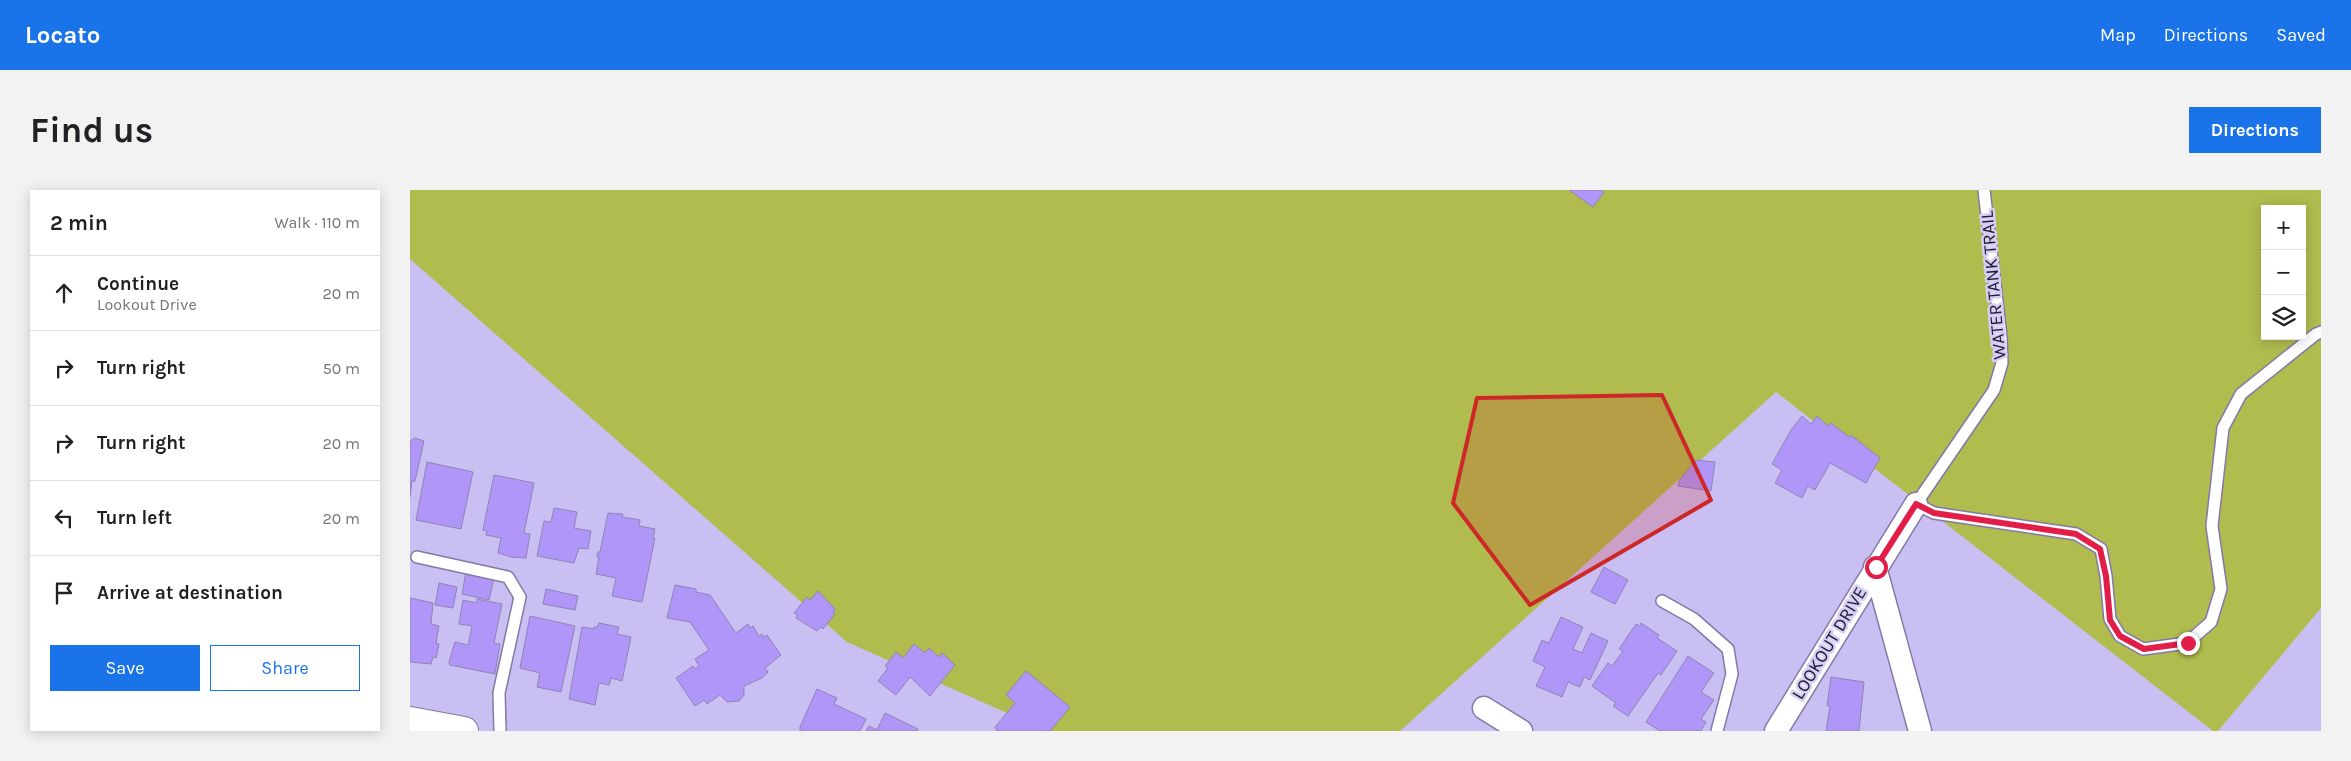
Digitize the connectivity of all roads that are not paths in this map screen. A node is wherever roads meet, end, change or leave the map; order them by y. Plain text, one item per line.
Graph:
1 (1984, 190) edge
2 (2321, 332) edge
3 (1916, 504) junction
4 (417, 557) dead end
5 (1876, 567) junction
6 (1662, 601) dead end
7 (1484, 708) dead end
8 (410, 721) edge
9 (464, 731) edge
10 (500, 731) edge
11 (1521, 731) edge
12 (1717, 731) edge
13 (1776, 731) edge
14 (1920, 731) edge

1 - 3 lane, WATER TANK TRAIL
2 - 3 lane
3 - 5 street, LOOKOUT DRIVE
4 - 10 lane
5 - 13 street, LOOKOUT DRIVE
5 - 14 street
6 - 12 lane
7 - 11 street
8 - 9 street

